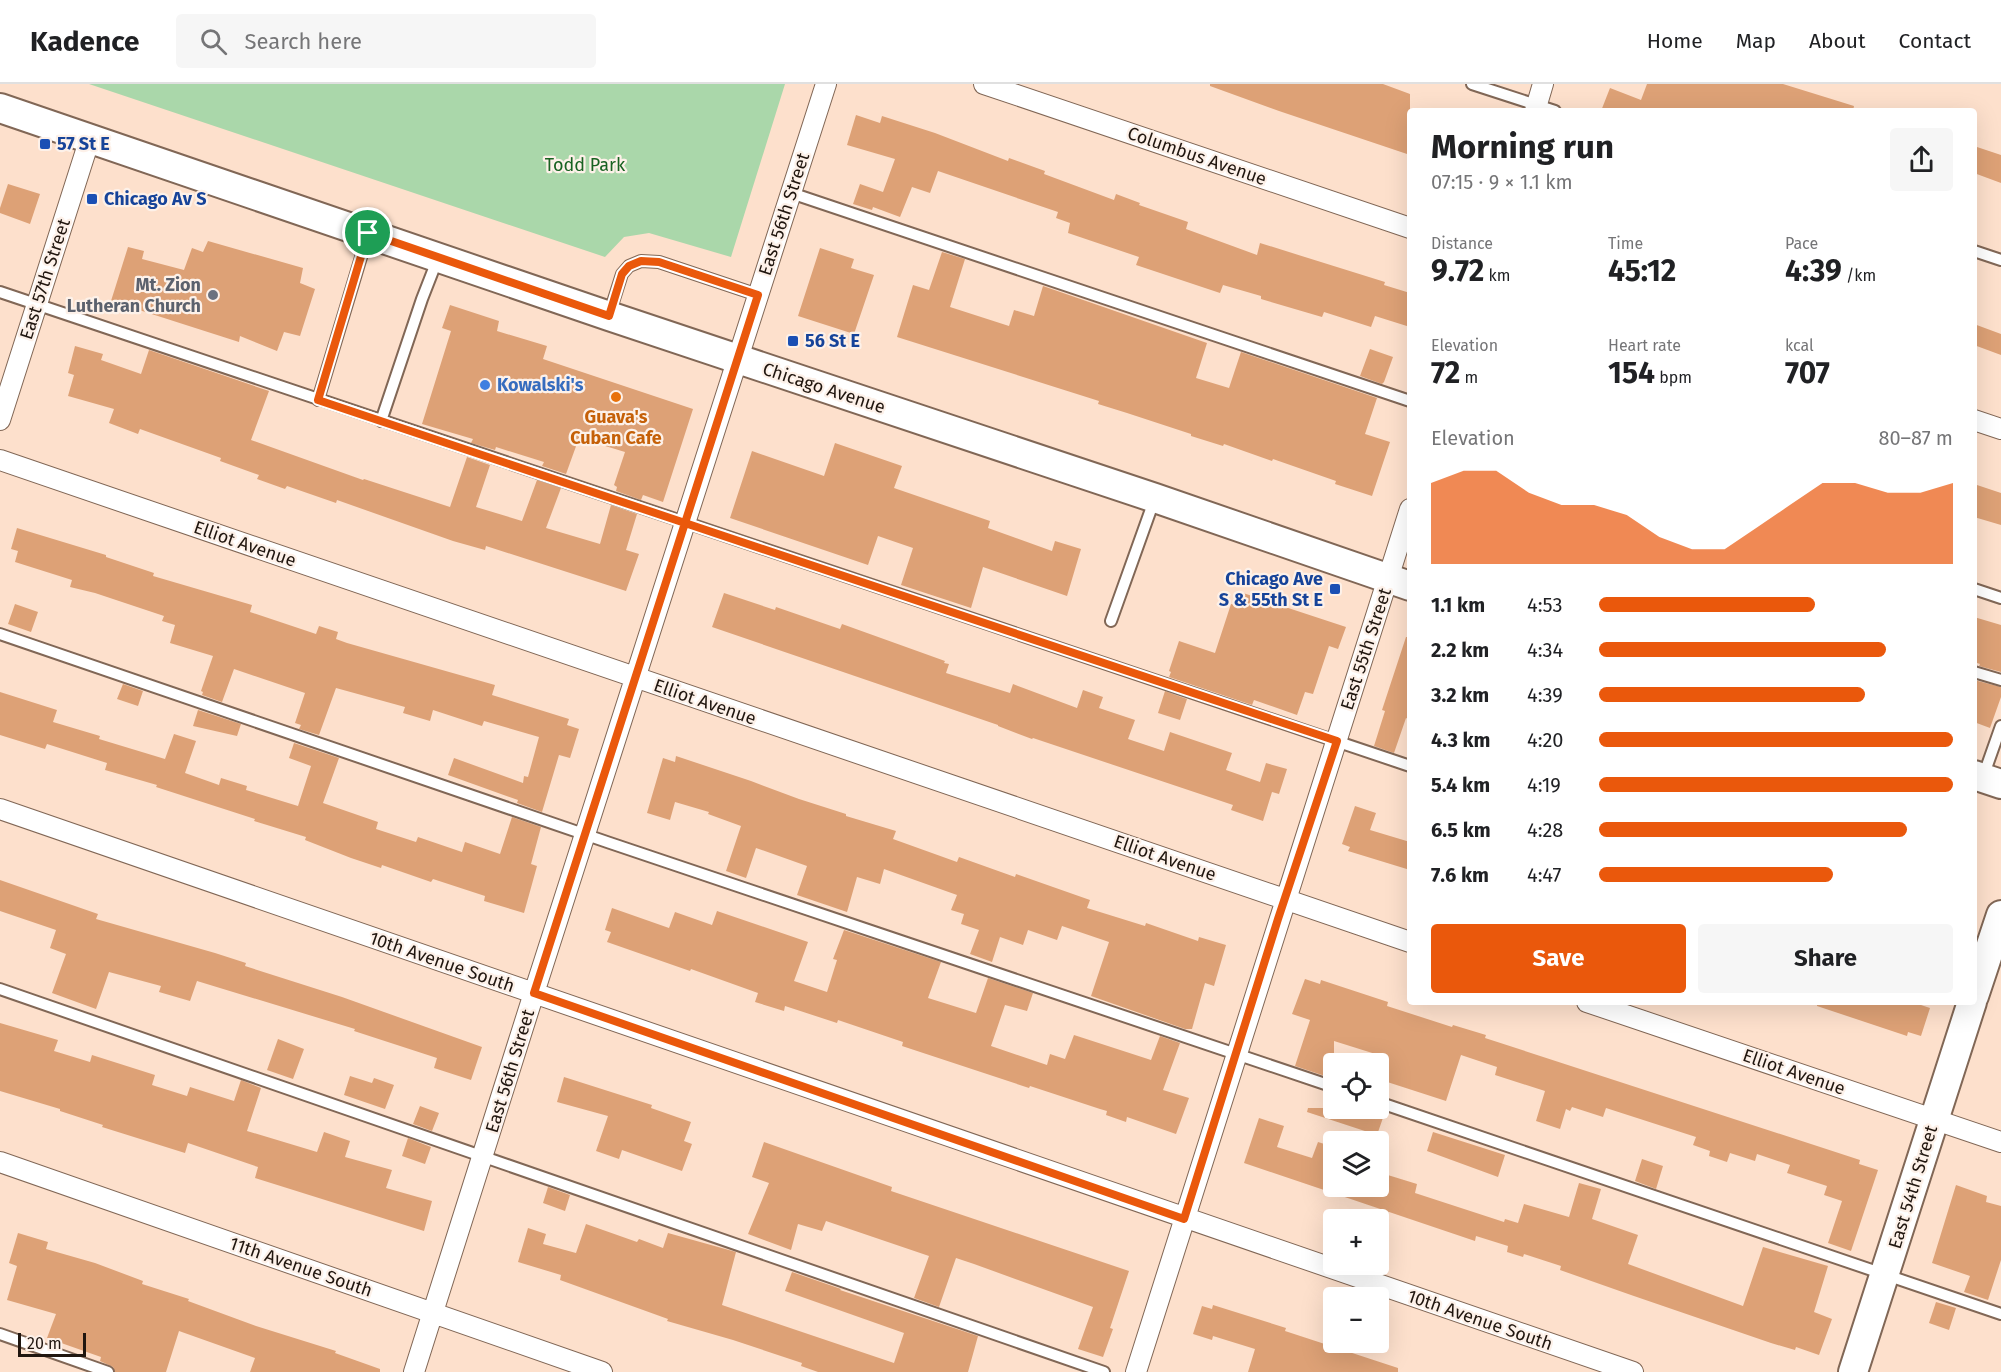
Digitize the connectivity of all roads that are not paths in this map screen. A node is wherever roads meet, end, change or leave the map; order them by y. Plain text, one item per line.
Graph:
1 (826, 84) edge
2 (984, 84) edge
3 (1472, 84) edge
4 (1543, 84) edge
5 (0, 108) edge
6 (1539, 108) edge
7 (1542, 108) edge
8 (90, 138) junction
9 (791, 193) junction
10 (1407, 227) edge
11 (368, 233) junction
12 (1977, 252) edge
13 (438, 257) junction
14 (2001, 260) edge
15 (0, 292) edge
16 (758, 295) junction
17 (37, 305) junction
18 (609, 316) junction
19 (737, 360) junction
20 (318, 400) junction
21 (1407, 400) edge
22 (0, 420) edge
23 (381, 421) junction
24 (1977, 421) edge
25 (2001, 429) edge
26 (0, 460) edge
27 (1155, 498) junction
28 (685, 523) junction
29 (1407, 531) edge
30 (1400, 583) edge
31 (1977, 590) edge
32 (2001, 598) edge
33 (1111, 621) dead end
34 (0, 634) edge
35 (1977, 673) edge
36 (636, 678) junction
37 (2001, 680) edge
38 (2001, 726) edge
39 (1337, 741) junction
40 (1407, 765) edge
41 (1986, 779) edge
42 (0, 809) edge
43 (586, 835) junction
44 (1285, 899) junction
45 (2001, 915) edge
46 (1407, 941) edge
47 (1984, 965) edge
48 (1977, 987) edge
49 (0, 989) edge
50 (534, 993) junction
51 (1596, 1005) edge
52 (1971, 1005) edge
53 (1237, 1054) junction
54 (1323, 1083) edge
55 (1389, 1106) edge
56 (1933, 1120) junction
57 (2001, 1142) edge
58 (483, 1156) junction
59 (0, 1162) edge
60 (1184, 1219) junction
61 (1886, 1276) junction
62 (434, 1313) junction
63 (2001, 1314) edge
64 (0, 1334) edge
65 (108, 1372) edge
66 (414, 1372) edge
67 (602, 1372) edge
68 (1104, 1372) edge
69 (1136, 1372) edge
70 (1633, 1372) edge
71 (1853, 1372) edge

1 - 9 street, East 56th Street
2 - 10 street, Columbus Avenue
3 - 6 lane
4 - 7 street
5 - 8 street, Chicago Avenue
8 - 11 street, Chicago Avenue
8 - 17 street, East 57th Street
9 - 16 street, East 56th Street
9 - 21 lane
11 - 13 street, Chicago Avenue
11 - 20 lane
12 - 14 lane
13 - 18 street, Chicago Avenue
13 - 23 lane
15 - 17 lane
16 - 18 lane
16 - 19 street, East 56th Street
17 - 20 lane
17 - 22 street, East 57th Street
18 - 19 street, Chicago Avenue
19 - 27 street, Chicago Avenue
19 - 28 street, East 56th Street
20 - 23 lane
23 - 28 lane
24 - 25 street
26 - 36 street, Elliot Avenue
27 - 30 street, Chicago Avenue
27 - 33 lane
28 - 36 street, East 56th Street
28 - 39 lane
29 - 30 street, East 55th Street
30 - 39 street, East 55th Street
31 - 32 lane
34 - 43 lane
35 - 37 lane
36 - 43 street, East 56th Street
36 - 44 street, Elliot Avenue
38 - 41 lane
39 - 40 lane
39 - 44 street, East 55th Street
42 - 50 street, 10th Avenue South
43 - 50 street, East 56th Street
43 - 53 lane
44 - 46 street, Elliot Avenue
44 - 53 street, East 55th Street
45 - 47 street
47 - 48 street
49 - 58 lane
50 - 58 street, East 56th Street
50 - 60 street, 10th Avenue South
51 - 56 street, Elliot Avenue
52 - 56 street, East 54th Street
53 - 54 lane
53 - 60 street, East 55th Street
55 - 61 lane
56 - 57 street, Elliot Avenue
56 - 61 street, East 54th Street
58 - 62 street, East 56th Street
58 - 68 lane
59 - 62 street, 11th Avenue South
60 - 69 street, East 55th Street
60 - 70 street, 10th Avenue South
61 - 63 lane
61 - 71 street, East 54th Street
62 - 66 street, East 56th Street
62 - 67 street, 11th Avenue South
64 - 65 lane

